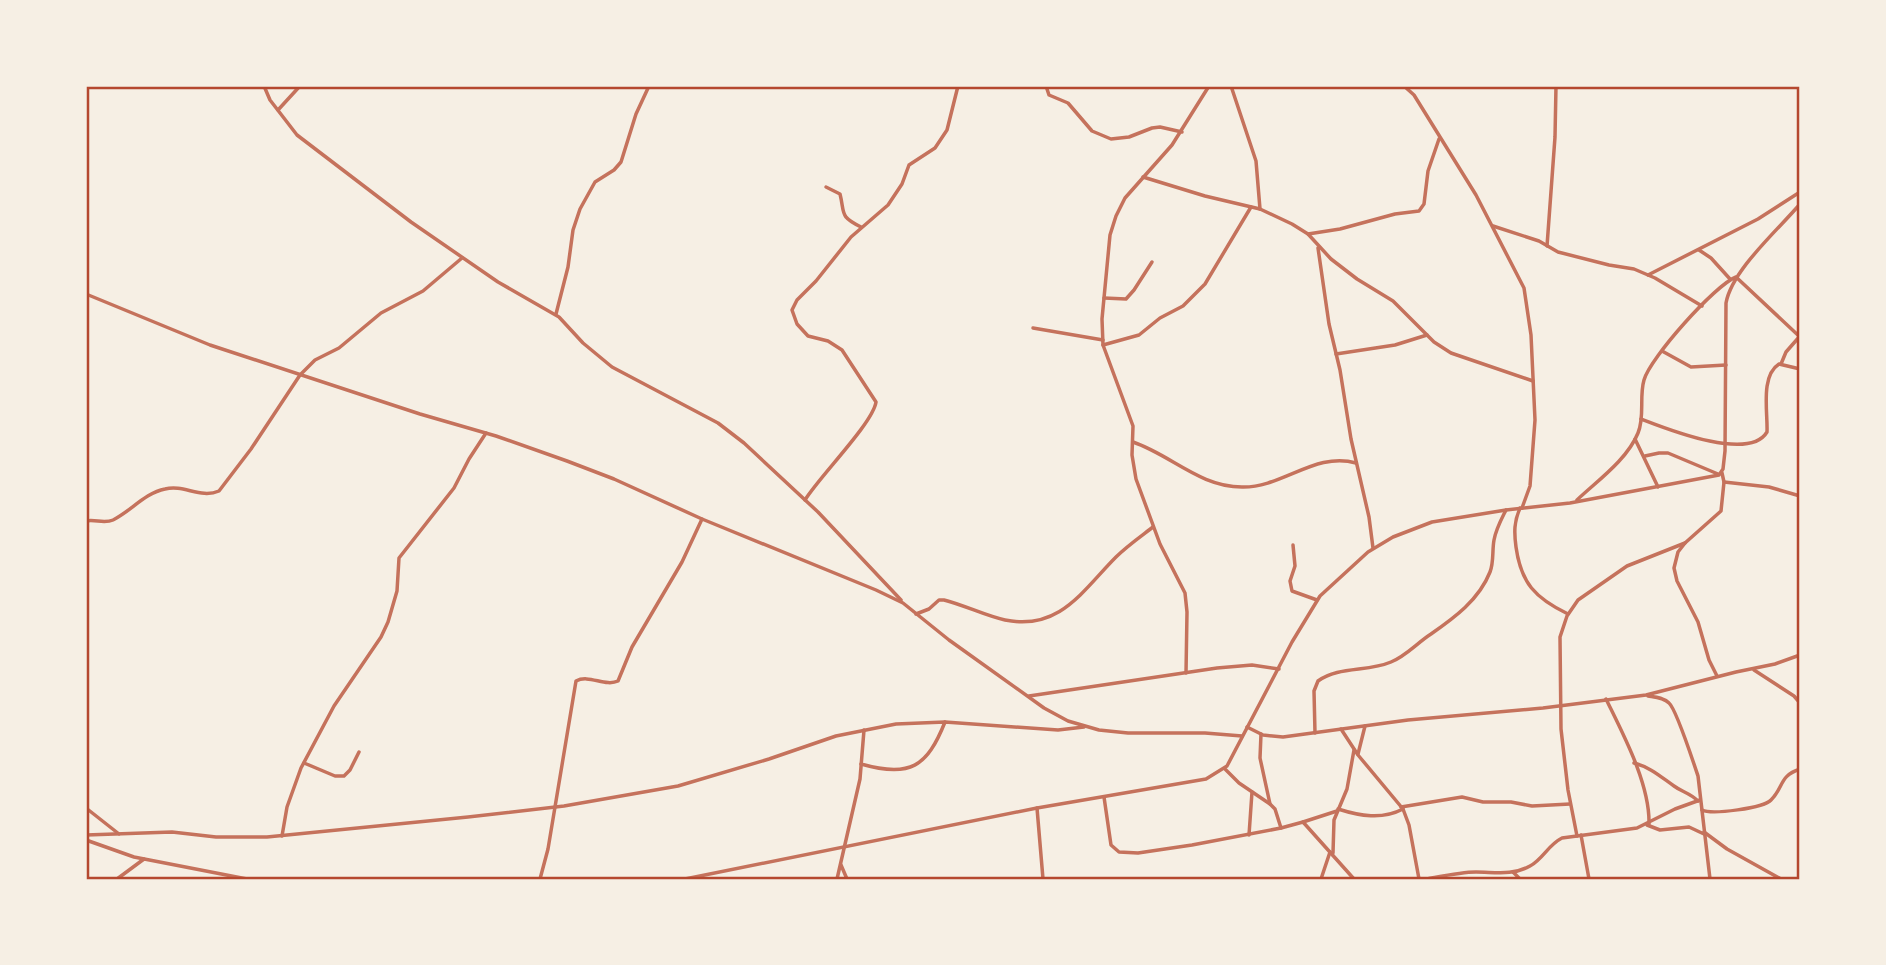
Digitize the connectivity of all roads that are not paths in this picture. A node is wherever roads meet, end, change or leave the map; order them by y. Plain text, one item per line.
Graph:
1 (264, 86) edge
2 (300, 86) edge
3 (649, 86) edge
4 (958, 86) edge
5 (1046, 86) edge
6 (1209, 86) edge
7 (1231, 86) edge
8 (1404, 86) edge
9 (1556, 86) edge
10 (278, 111) junction
11 (1182, 132) junction
12 (1439, 139) junction
13 (1143, 177) junction
14 (826, 187) dead end
15 (1800, 191) edge
16 (1800, 204) edge
17 (1251, 207) junction
18 (1260, 209) junction
19 (1492, 225) junction
20 (861, 228) junction
21 (1308, 234) junction
22 (1318, 246) junction
23 (1547, 246) junction
24 (1699, 250) junction
25 (463, 258) junction
26 (1152, 262) dead end
27 (1648, 275) junction
28 (1736, 277) junction
29 (1730, 279) junction
30 (86, 294) edge
31 (1104, 298) junction
32 (1702, 306) junction
33 (556, 315) junction
34 (1033, 328) dead end
35 (1427, 335) junction
36 (1800, 335) edge
37 (1103, 343) junction
38 (1662, 351) junction
39 (1336, 354) junction
40 (1781, 364) junction
41 (1727, 365) junction
42 (1800, 369) edge
43 (300, 374) junction
44 (1533, 380) junction
45 (1641, 419) junction
46 (486, 433) junction
47 (1635, 439) junction
48 (1133, 442) junction
49 (1725, 445) junction
50 (1645, 456) junction
51 (1356, 463) junction
52 (1720, 474) junction
53 (1724, 482) junction
54 (1658, 487) junction
55 (1800, 496) edge
56 (805, 499) junction
57 (1575, 502) junction
58 (1521, 508) junction
59 (1506, 510) junction
60 (702, 519) junction
61 (87, 520) edge
62 (1153, 527) junction
63 (1685, 543) junction
64 (1293, 545) dead end
65 (1373, 548) junction
66 (1317, 600) junction
67 (903, 603) junction
68 (916, 614) junction
69 (1568, 614) junction
70 (1800, 655) edge
71 (1279, 668) junction
72 (1753, 669) junction
73 (1186, 673) junction
74 (1718, 676) junction
75 (1646, 695) junction
76 (1029, 696) junction
77 (1606, 699) junction
78 (1800, 703) edge
79 (1560, 706) junction
80 (945, 722) junction
81 (1086, 726) junction
82 (1365, 726) junction
83 (1248, 727) junction
84 (1341, 729) junction
85 (864, 730) junction
86 (1315, 733) junction
87 (1261, 734) junction
88 (1242, 736) junction
89 (1354, 750) junction
90 (359, 752) dead end
91 (1357, 755) junction
92 (304, 763) junction
93 (1634, 763) junction
94 (861, 764) junction
95 (1224, 769) junction
96 (1800, 769) edge
97 (1252, 792) junction
98 (1104, 797) junction
99 (1699, 800) junction
100 (1270, 804) junction
101 (1570, 804) junction
102 (554, 807) junction
103 (86, 808) edge
104 (1037, 808) junction
105 (1402, 808) junction
106 (1338, 810) junction
107 (1701, 810) junction
108 (1303, 822) junction
109 (1648, 825) junction
110 (1281, 828) junction
111 (1704, 833) junction
112 (119, 834) junction
113 (1249, 835) junction
114 (1579, 835) junction
115 (86, 837) edge
116 (282, 837) junction
117 (846, 846) junction
118 (1331, 853) junction
119 (144, 859) junction
120 (841, 864) junction
121 (1513, 872) junction
122 (117, 879) edge
123 (247, 879) edge
124 (540, 879) edge
125 (685, 879) edge
126 (836, 879) edge
127 (847, 879) edge
128 (1043, 879) edge
129 (1321, 879) edge
130 (1354, 879) edge
131 (1419, 879) edge
132 (1427, 879) edge
133 (1520, 879) edge
134 (1588, 879) edge
135 (1710, 879) edge
136 (1781, 879) edge

1 - 10 street
2 - 10 street
3 - 33 street
4 - 20 street
5 - 11 street
6 - 11 street
7 - 18 street
8 - 12 street
9 - 23 street
10 - 25 street
11 - 13 street
12 - 19 street
12 - 21 street
13 - 17 street
13 - 31 street
14 - 20 street
15 - 24 street
16 - 28 street
17 - 18 street
17 - 37 street
18 - 21 street
19 - 23 street
19 - 44 street
20 - 56 street
21 - 22 street
22 - 35 street
22 - 39 street
23 - 27 street
24 - 27 street
24 - 29 street
25 - 33 street
25 - 43 street
26 - 31 street
27 - 32 street
28 - 29 street
28 - 36 street
28 - 41 street
29 - 32 street
30 - 43 street
31 - 37 street
32 - 38 street
33 - 56 street
34 - 37 street
35 - 39 street
35 - 44 street
36 - 40 street
37 - 48 street
38 - 41 street
38 - 45 street
39 - 51 street
40 - 42 street
40 - 49 street
41 - 49 street
43 - 46 street
43 - 61 street
44 - 58 street
45 - 47 street
45 - 49 street
46 - 60 street
46 - 92 street
47 - 50 street
47 - 57 street
48 - 51 street
48 - 62 street
49 - 52 street
50 - 52 street
50 - 54 street
51 - 65 street
52 - 53 street
52 - 54 street
53 - 55 street
53 - 63 street
54 - 57 street
56 - 67 street
57 - 58 street
58 - 59 street
58 - 69 street
59 - 65 street
59 - 86 street
60 - 67 street
60 - 102 street
62 - 68 street
62 - 73 street
63 - 69 street
63 - 74 street
64 - 66 street
65 - 66 street
66 - 71 street
67 - 68 street
68 - 76 street
69 - 79 street
70 - 72 street
71 - 73 street
71 - 83 street
72 - 74 street
72 - 78 street
73 - 76 street
74 - 75 street
75 - 77 street
75 - 99 street
76 - 81 street
77 - 79 street
77 - 93 street
79 - 82 street
79 - 101 street
80 - 81 street
80 - 85 street
80 - 94 street
81 - 88 street
82 - 84 street
82 - 91 street
83 - 87 street
83 - 88 street
84 - 86 street
84 - 89 street
85 - 94 street
85 - 102 street
86 - 87 street
87 - 100 street
88 - 95 street
89 - 91 street
89 - 106 street
90 - 92 street
91 - 105 street
92 - 116 street
93 - 99 street
93 - 109 street
94 - 117 street
95 - 97 street
95 - 98 street
96 - 107 street
97 - 100 street
97 - 113 street
98 - 104 street
98 - 113 street
99 - 107 street
99 - 109 street
100 - 110 street
101 - 105 street
101 - 114 street
102 - 116 street
102 - 124 street
103 - 112 street
104 - 117 street
104 - 128 street
105 - 106 street
105 - 131 street
106 - 108 street
106 - 118 street
107 - 111 street
108 - 110 street
108 - 118 street
109 - 111 street
109 - 114 street
110 - 113 street
111 - 135 street
111 - 136 street
112 - 115 street
112 - 116 street
114 - 121 street
114 - 134 street
115 - 119 street
117 - 120 street
117 - 125 street
118 - 129 street
118 - 130 street
119 - 122 street
119 - 123 street
120 - 126 street
120 - 127 street
121 - 132 street
121 - 133 street

